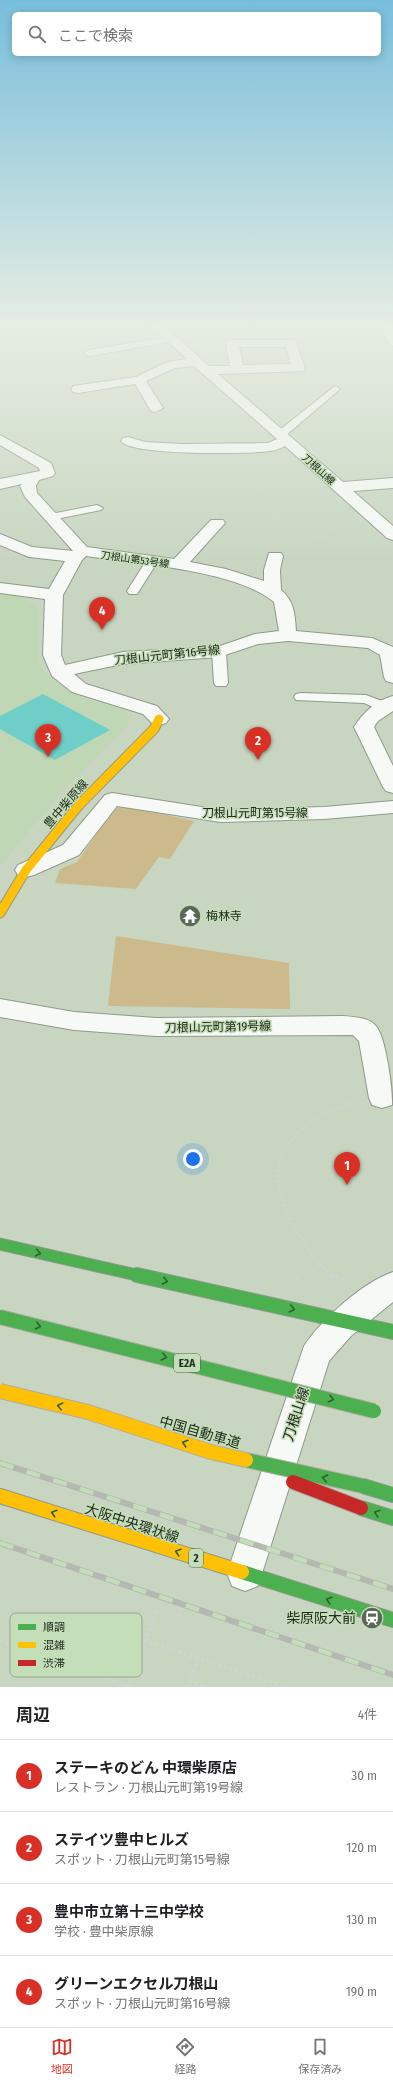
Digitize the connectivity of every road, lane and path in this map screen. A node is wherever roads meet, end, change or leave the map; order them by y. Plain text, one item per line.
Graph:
1 (153, 403) edge
2 (244, 403) edge
3 (320, 403) edge
4 (156, 408) dead end
5 (284, 437) junction
6 (0, 439) edge
7 (128, 441) dead end
8 (270, 447) junction
9 (34, 477) junction
10 (0, 484) edge
11 (393, 484) edge
12 (339, 487) junction
13 (96, 508) dead end
14 (370, 514) junction
15 (51, 516) junction
16 (217, 523) dead end
17 (393, 535) edge
18 (0, 539) edge
19 (78, 554) junction
20 (275, 556) junction
21 (152, 561) junction
22 (178, 565) junction
23 (0, 588) edge
24 (272, 590) junction
25 (133, 591) dead end
26 (54, 595) junction
27 (288, 636) junction
28 (219, 652) junction
29 (391, 652) edge
30 (59, 672) junction
31 (393, 677) edge
32 (221, 683) dead end
33 (301, 697) dead end
34 (389, 705) edge
35 (159, 719) joint
36 (393, 787) edge
37 (393, 806) edge
38 (26, 870) junction
39 (0, 913) edge
40 (0, 1008) edge
41 (382, 1098) joint
42 (0, 1244) edge
43 (322, 1265) junction
44 (333, 1276) dead end
45 (296, 1282) dead end
46 (393, 1285) edge
47 (0, 1317) edge
48 (347, 1322) junction
49 (393, 1332) edge
50 (0, 1391) edge
51 (377, 1412) dead end
52 (211, 1452) junction
53 (393, 1495) edge
54 (0, 1496) edge
55 (393, 1518) edge
56 (245, 1573) junction
57 (181, 1608) dead end
58 (157, 1609) dead end
59 (178, 1616) dead end
60 (393, 1620) edge
61 (0, 1640) edge
62 (144, 1640) junction
63 (10, 1644) edge
64 (142, 1646) edge
65 (198, 1658) junction
66 (101, 1677) edge
67 (131, 1677) edge
68 (128, 1687) edge
69 (203, 1687) edge
70 (284, 1687) edge

1 - 4 street
2 - 5 street, 刀根山線
3 - 5 lane
5 - 8 street
5 - 12 street, 刀根山線
6 - 9 street
7 - 8 street
8 - 20 path
9 - 10 street
9 - 15 street
11 - 12 street
12 - 14 street, 刀根山線
13 - 15 lane
14 - 17 street, 刀根山線
14 - 20 path
15 - 19 street
16 - 22 street
18 - 19 street, 刀根山第53号線
19 - 21 street, 刀根山第53号線
19 - 26 street
20 - 24 street
21 - 22 street, 刀根山第53号線
21 - 25 lane
22 - 24 street, 刀根山第53号線
23 - 26 street
24 - 27 street
26 - 30 street
27 - 28 street, 刀根山元町第16号線
27 - 29 street, 刀根山元町第16号線
28 - 30 street, 刀根山元町第16号線
28 - 32 lane
29 - 31 street
30 - 35 street
33 - 34 lane
34 - 36 street
35 - 38 main road, 豊中柴原線
37 - 38 street, 刀根山元町第15号線
38 - 39 main road, 豊中柴原線
40 - 41 street, 刀根山元町第19号線
41 - 43 path
42 -> 48 main road
43 - 44 path
43 - 45 path
46 - 48 street, 刀根山線
47 -> 51 main road, E2A, bridge
48 - 49 main road
48 - 56 street, 刀根山線
52 -> 50 main road, 中国自動車道, bridge
53 -> 52 main road, 中国自動車道, bridge
55 -> 52 main road, bridge
56 -> 54 main road, 大阪中央環状線 / 2
60 -> 56 main road, 大阪中央環状線 / 2
57 - 59 path
58 - 62 path
61 - 63 path
62 - 64 path
62 - 65 path
65 - 69 path
65 - 70 path
66 - 68 path
67 - 68 path

